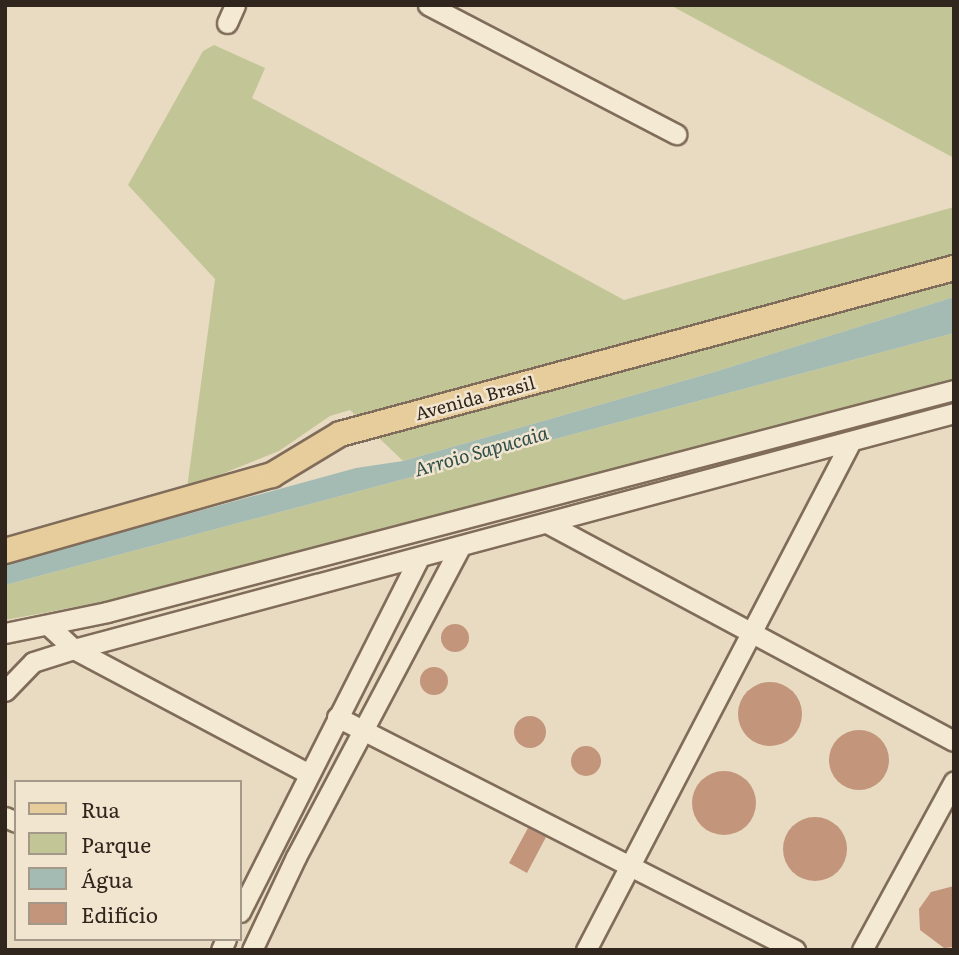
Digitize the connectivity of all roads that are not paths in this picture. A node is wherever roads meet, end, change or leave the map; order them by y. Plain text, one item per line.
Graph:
1 (428, 5) edge
2 (676, 134) dead end
3 (954, 268) edge
4 (954, 390) edge
5 (954, 413) edge
6 (849, 444) junction
7 (549, 524) junction
8 (459, 549) junction
9 (5, 551) edge
10 (418, 560) junction
11 (48, 625) junction
12 (5, 634) edge
13 (749, 635) junction
14 (74, 649) junction
15 (33, 662) junction
16 (5, 669) edge
17 (5, 691) edge
18 (337, 717) junction
19 (365, 730) junction
20 (954, 741) edge
21 (307, 773) junction
22 (954, 781) edge
23 (630, 866) junction
24 (242, 908) edge
25 (252, 950) edge
26 (586, 950) edge
27 (795, 950) edge
28 (862, 950) edge

1 - 2 lane
3 - 9 main road, Avenida Brasil
4 - 11 lane
5 - 6 lane
6 - 7 lane
6 - 13 lane
7 - 8 lane
7 - 13 lane
8 - 10 lane
8 - 19 lane
10 - 14 lane
10 - 18 lane
11 - 12 lane
11 - 14 lane
13 - 20 lane
13 - 23 lane
14 - 15 lane
14 - 21 lane
15 - 16 lane
15 - 17 lane
18 - 19 lane
18 - 21 lane
19 - 23 lane
19 - 25 lane
21 - 24 lane
22 - 28 lane
23 - 26 lane
23 - 27 lane

